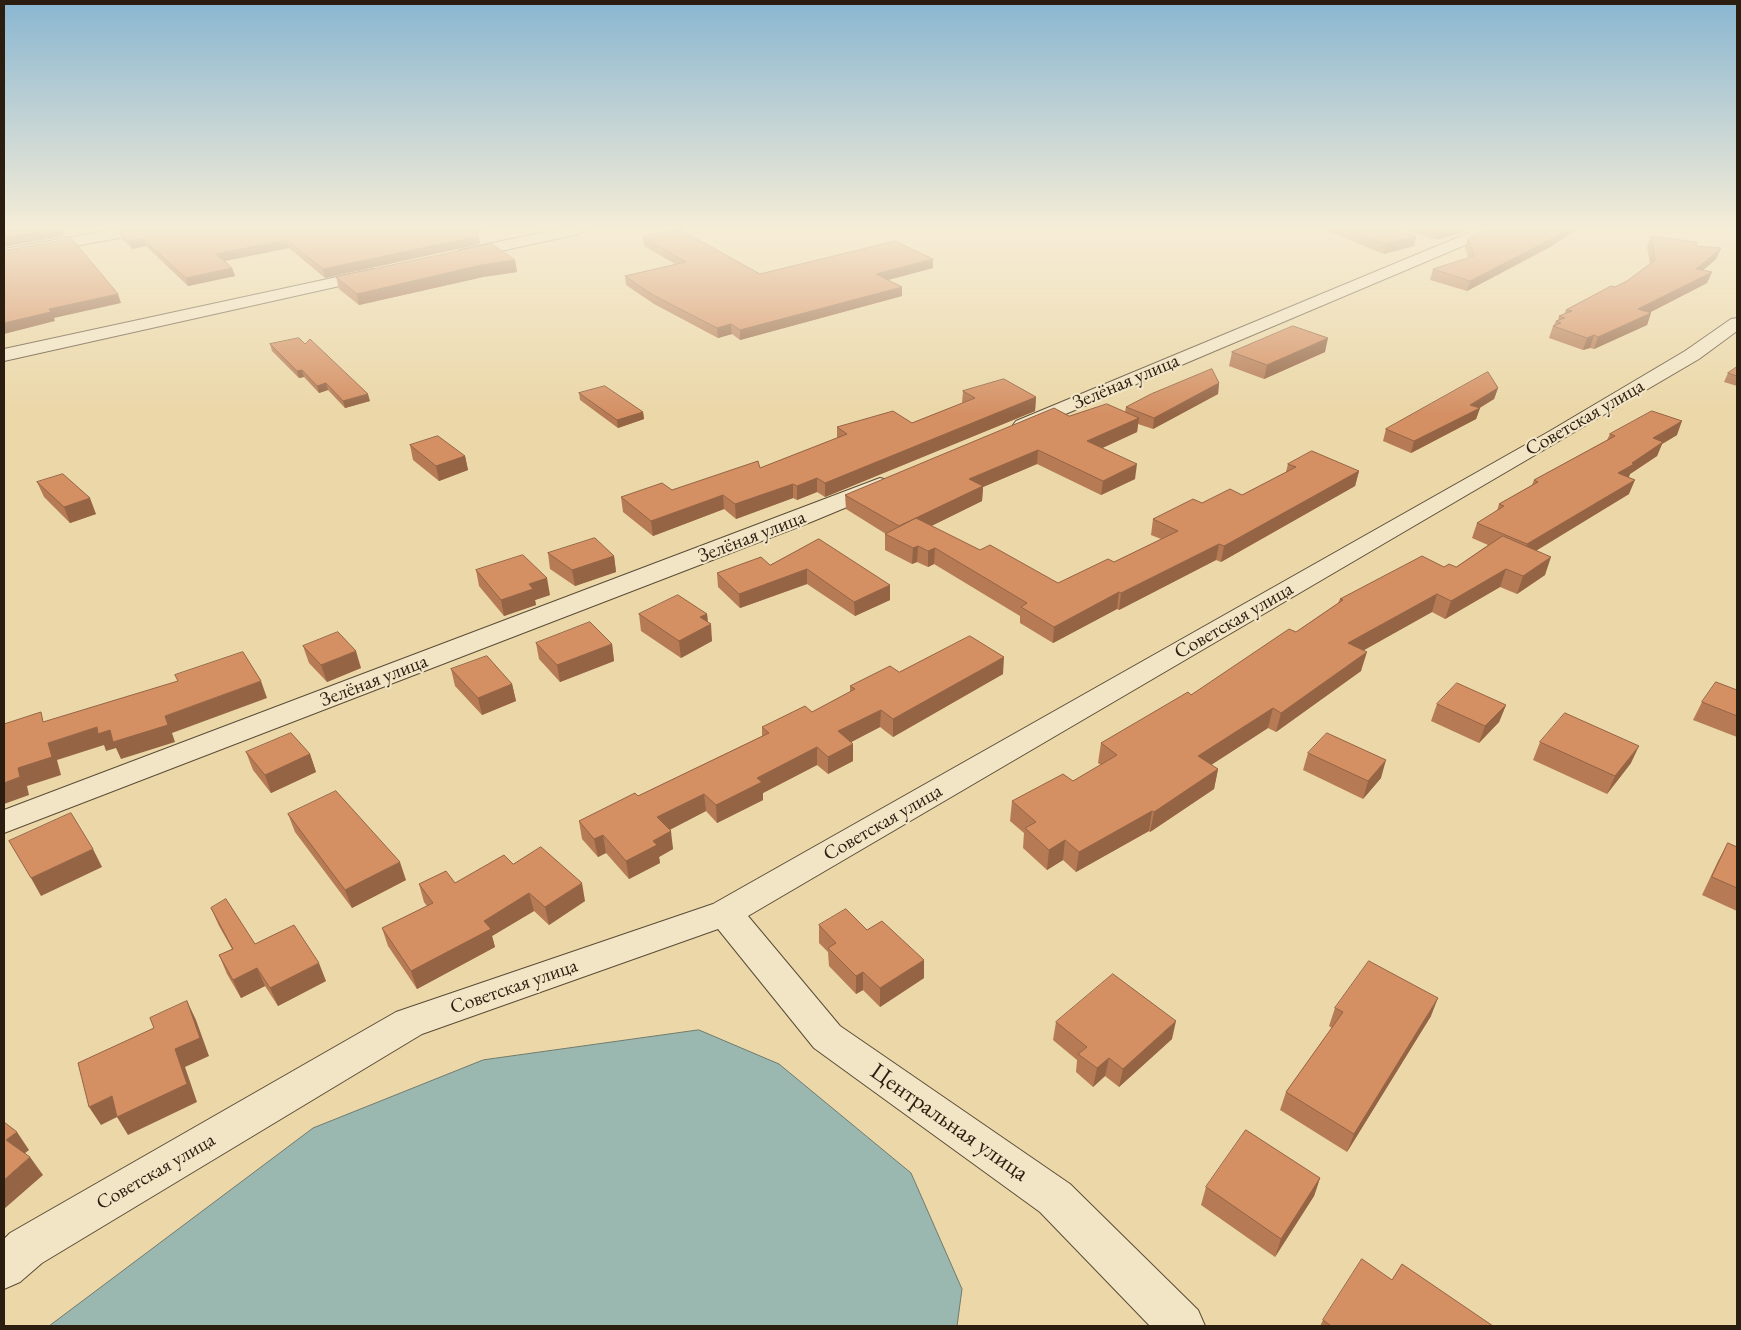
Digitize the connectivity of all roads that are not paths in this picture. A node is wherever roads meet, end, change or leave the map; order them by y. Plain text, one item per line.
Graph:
1 (296, 291) edge
2 (1343, 291) edge
3 (1737, 323) edge
4 (4, 355) edge
5 (1002, 434) edge
6 (902, 476) edge
7 (4, 822) edge
8 (725, 913) junction
9 (4, 1267) edge
10 (1182, 1326) edge

1 - 4 street
2 - 5 street, Зелёная улица
3 - 8 street, Советская улица
6 - 7 street, Зелёная улица
8 - 9 street, Советская улица
8 - 10 street, Центральная улица

